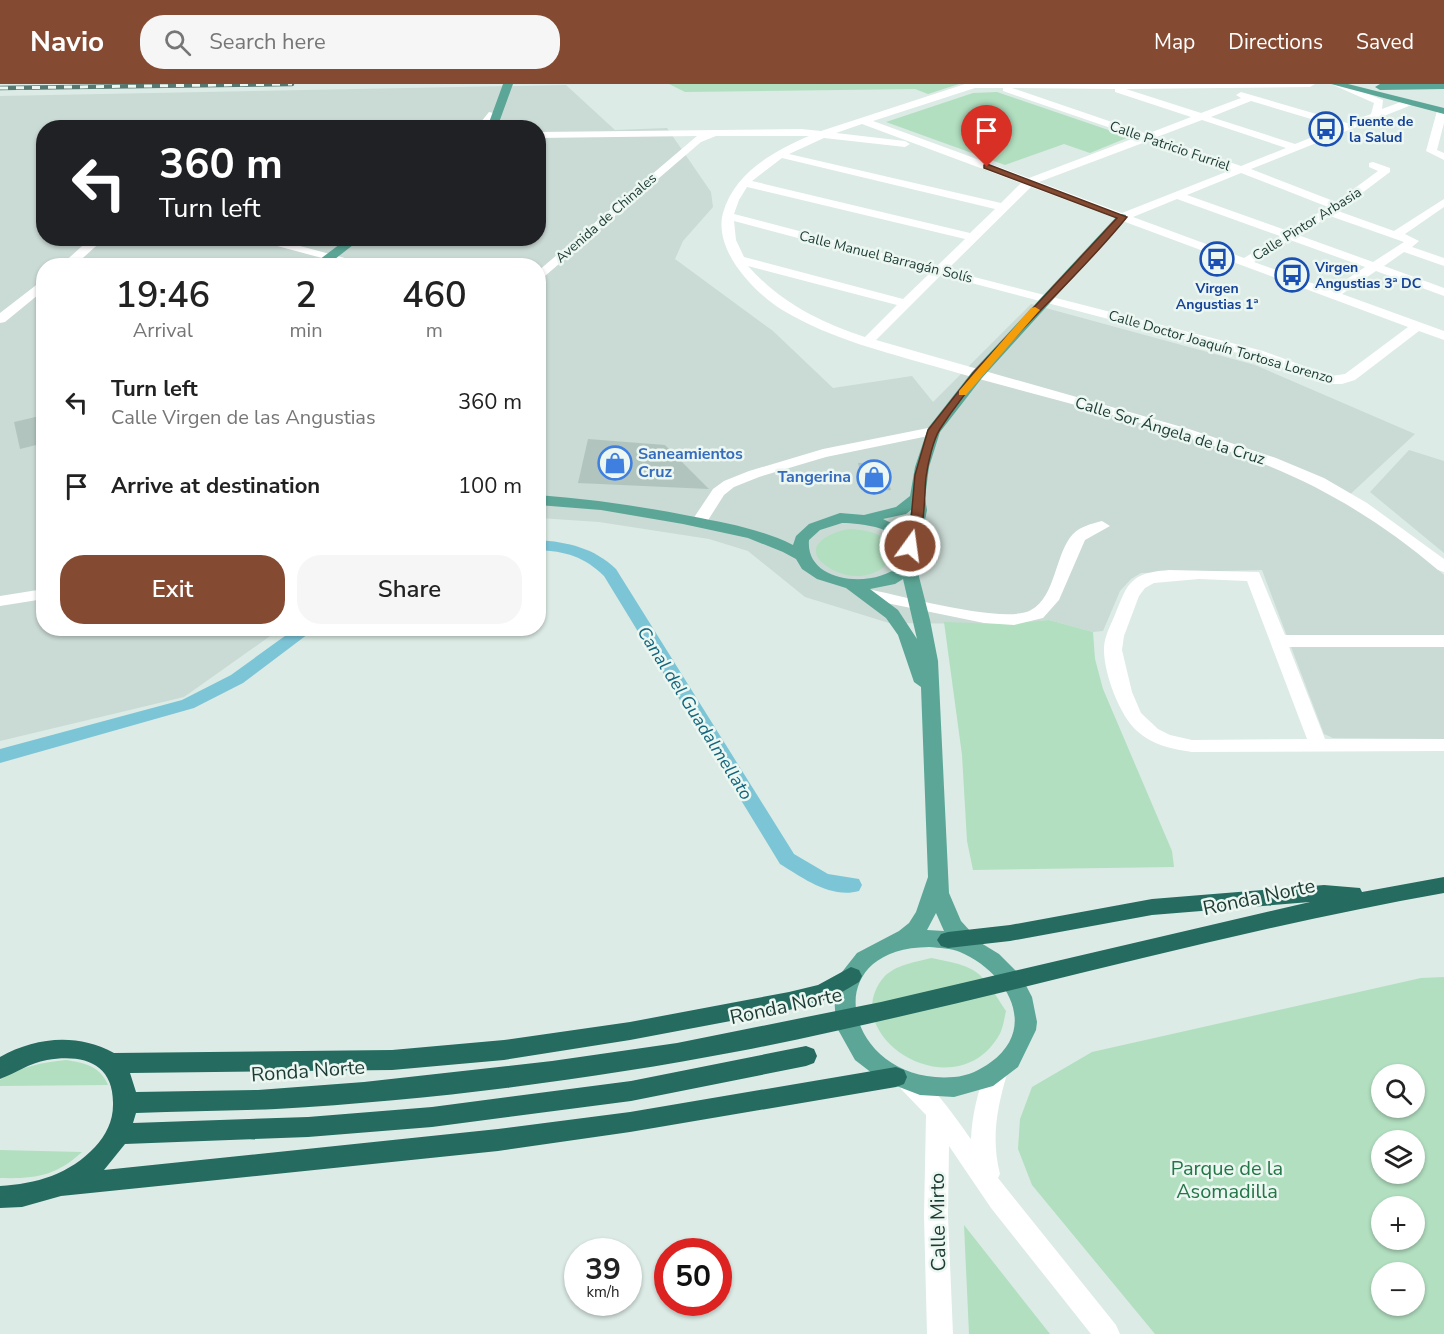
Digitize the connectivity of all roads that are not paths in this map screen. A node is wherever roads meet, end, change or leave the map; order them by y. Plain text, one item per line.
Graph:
1 (508, 84) edge
2 (1311, 84) edge
3 (1337, 84) edge
4 (494, 85) edge
5 (1004, 85) edge
6 (1221, 85) edge
7 (1113, 86) junction
8 (1437, 87) edge
9 (1251, 98) junction
10 (1410, 102) junction
11 (1443, 108) edge
12 (1376, 114) junction
13 (1199, 117) junction
14 (494, 120) edge
15 (495, 120) edge
16 (864, 121) junction
17 (1345, 126) junction
18 (723, 132) junction
19 (656, 133) junction
20 (826, 134) junction
21 (546, 135) edge
22 (1147, 138) junction
23 (1294, 147) junction
24 (945, 151) junction
25 (781, 155) junction
26 (1444, 158) edge
27 (674, 159) junction
28 (1373, 165) dead end
29 (1240, 170) junction
30 (1029, 182) junction
31 (745, 183) junction
32 (1177, 195) junction
33 (1444, 202) edge
34 (1002, 207) junction
35 (1333, 209) junction
36 (727, 216) junction
37 (1122, 217) junction
38 (1396, 235) junction
39 (1289, 236) junction
40 (971, 237) junction
41 (90, 246) edge
42 (288, 246) edge
43 (345, 246) edge
44 (1403, 248) junction
45 (331, 256) junction
46 (75, 258) edge
47 (328, 258) edge
48 (339, 258) edge
49 (737, 259) junction
50 (1245, 262) junction
51 (1444, 262) edge
52 (1376, 267) junction
53 (938, 270) junction
54 (546, 271) edge
55 (36, 290) edge
56 (1444, 292) edge
57 (1332, 295) junction
58 (1046, 298) junction
59 (904, 303) junction
60 (0, 319) edge
61 (1418, 326) junction
62 (1444, 336) edge
63 (867, 342) junction
64 (977, 375) junction
65 (933, 430) junction
66 (917, 498) junction
67 (546, 501) edge
68 (865, 518) junction
69 (699, 522) junction
70 (1102, 526) dead end
71 (810, 530) junction
72 (744, 532) junction
73 (910, 546) junction
74 (800, 555) junction
75 (909, 565) junction
76 (1444, 567) edge
77 (850, 584) junction
78 (867, 594) junction
79 (36, 595) edge
80 (0, 602) edge
81 (917, 603) junction
82 (1278, 641) junction
83 (1444, 641) edge
84 (929, 702) junction
85 (1318, 744) junction
86 (1444, 745) edge
87 (937, 879) junction
88 (1444, 885) edge
89 (1375, 896) junction
90 (902, 940) junction
91 (964, 943) junction
92 (851, 976) junction
93 (806, 1056) dead end
94 (111, 1062) junction
95 (3, 1065) edge
96 (996, 1074) junction
97 (903, 1080) junction
98 (127, 1103) junction
99 (938, 1111) junction
100 (117, 1134) junction
101 (62, 1185) junction
102 (0, 1197) edge
103 (1000, 1200) junction
104 (940, 1334) edge
105 (1107, 1334) edge

1 - 15 main road
2 - 6 street
3 - 8 main road
3 - 10 main road
3 - 12 street
4 - 14 main road
5 - 7 street
5 - 16 street
5 - 22 street, Calle Patricio Furriel
6 - 7 street
6 - 9 street
7 - 13 street
8 - 10 main road
8 - 11 main road
9 - 13 street
9 - 17 street
10 - 11 main road
10 - 12 street
11 - 26 street
12 - 17 street
13 - 22 street
13 - 23 street
16 - 20 street
16 - 24 street
17 - 23 street
18 - 19 street
18 - 20 street
18 - 27 street, Avenida de Chinales
19 - 21 street
19 - 27 street
20 - 24 street
20 - 25 street
22 - 29 street, Calle Patricio Furriel
22 - 30 street
23 - 29 street
24 - 30 street
25 - 31 street
25 - 34 street
27 - 54 street, Avenida de Chinales
28 - 35 street, Calle Pintor Arbasia
29 - 32 street
29 - 35 street, Calle Patricio Furriel
30 - 34 street
30 - 37 street
31 - 36 street
31 - 40 street
32 - 37 street
32 - 39 street
33 - 38 street
34 - 40 street
35 - 38 street, Calle Patricio Furriel
35 - 39 street, Calle Pintor Arbasia
36 - 49 street
36 - 53 street, Calle Manuel Barragán Solís
37 - 50 street
37 - 58 main road
38 - 44 street
39 - 50 street, Calle Pintor Arbasia
39 - 52 street
40 - 53 street
41 - 46 street
42 - 45 street
43 - 45 main road
44 - 51 street
44 - 52 street
45 - 47 main road
45 - 48 street
49 - 59 street
49 - 63 street, Calle Sor Ángela de la Cruz
50 - 57 street
52 - 56 street
52 - 57 street
53 - 58 street, Calle Manuel Barragán Solís
53 - 59 street
55 - 60 street
57 - 61 street
58 - 61 street, Calle Doctor Joaquín Tortosa Lorenzo
58 - 64 main road
59 - 63 street
61 - 62 street
63 - 64 street, Calle Sor Ángela de la Cruz
64 - 65 main road
64 - 76 street, Calle Sor Ángela de la Cruz
65 - 66 main road
65 - 69 street
66 - 68 main road
66 - 73 main road
67 - 69 main road
68 - 71 main road
68 - 73 main road
69 - 72 main road
70 - 81 street
71 - 72 main road
71 - 74 main road
72 - 74 main road
73 - 75 main road
74 - 77 main road
75 - 77 main road
75 - 81 main road
77 - 78 main road
78 - 81 street
78 - 84 main road
79 - 80 street
81 - 84 main road
82 - 83 street
82 - 85 street
82 - 85 street
84 - 87 main road
85 - 86 street
87 - 90 main road
87 - 91 main road
88 - 89 highway, Ronda Norte
89 - 91 highway
89 - 98 highway, Ronda Norte
90 - 91 main road
90 - 92 main road
91 - 96 main road
92 - 94 highway
92 - 97 main road
93 - 100 highway
94 - 95 highway
94 - 98 highway
96 - 97 main road
96 - 103 street
97 - 99 street
97 - 101 highway
98 - 100 highway
99 - 103 street
99 - 104 street, Calle Mirto
100 - 101 highway
101 - 102 highway
103 - 105 street

